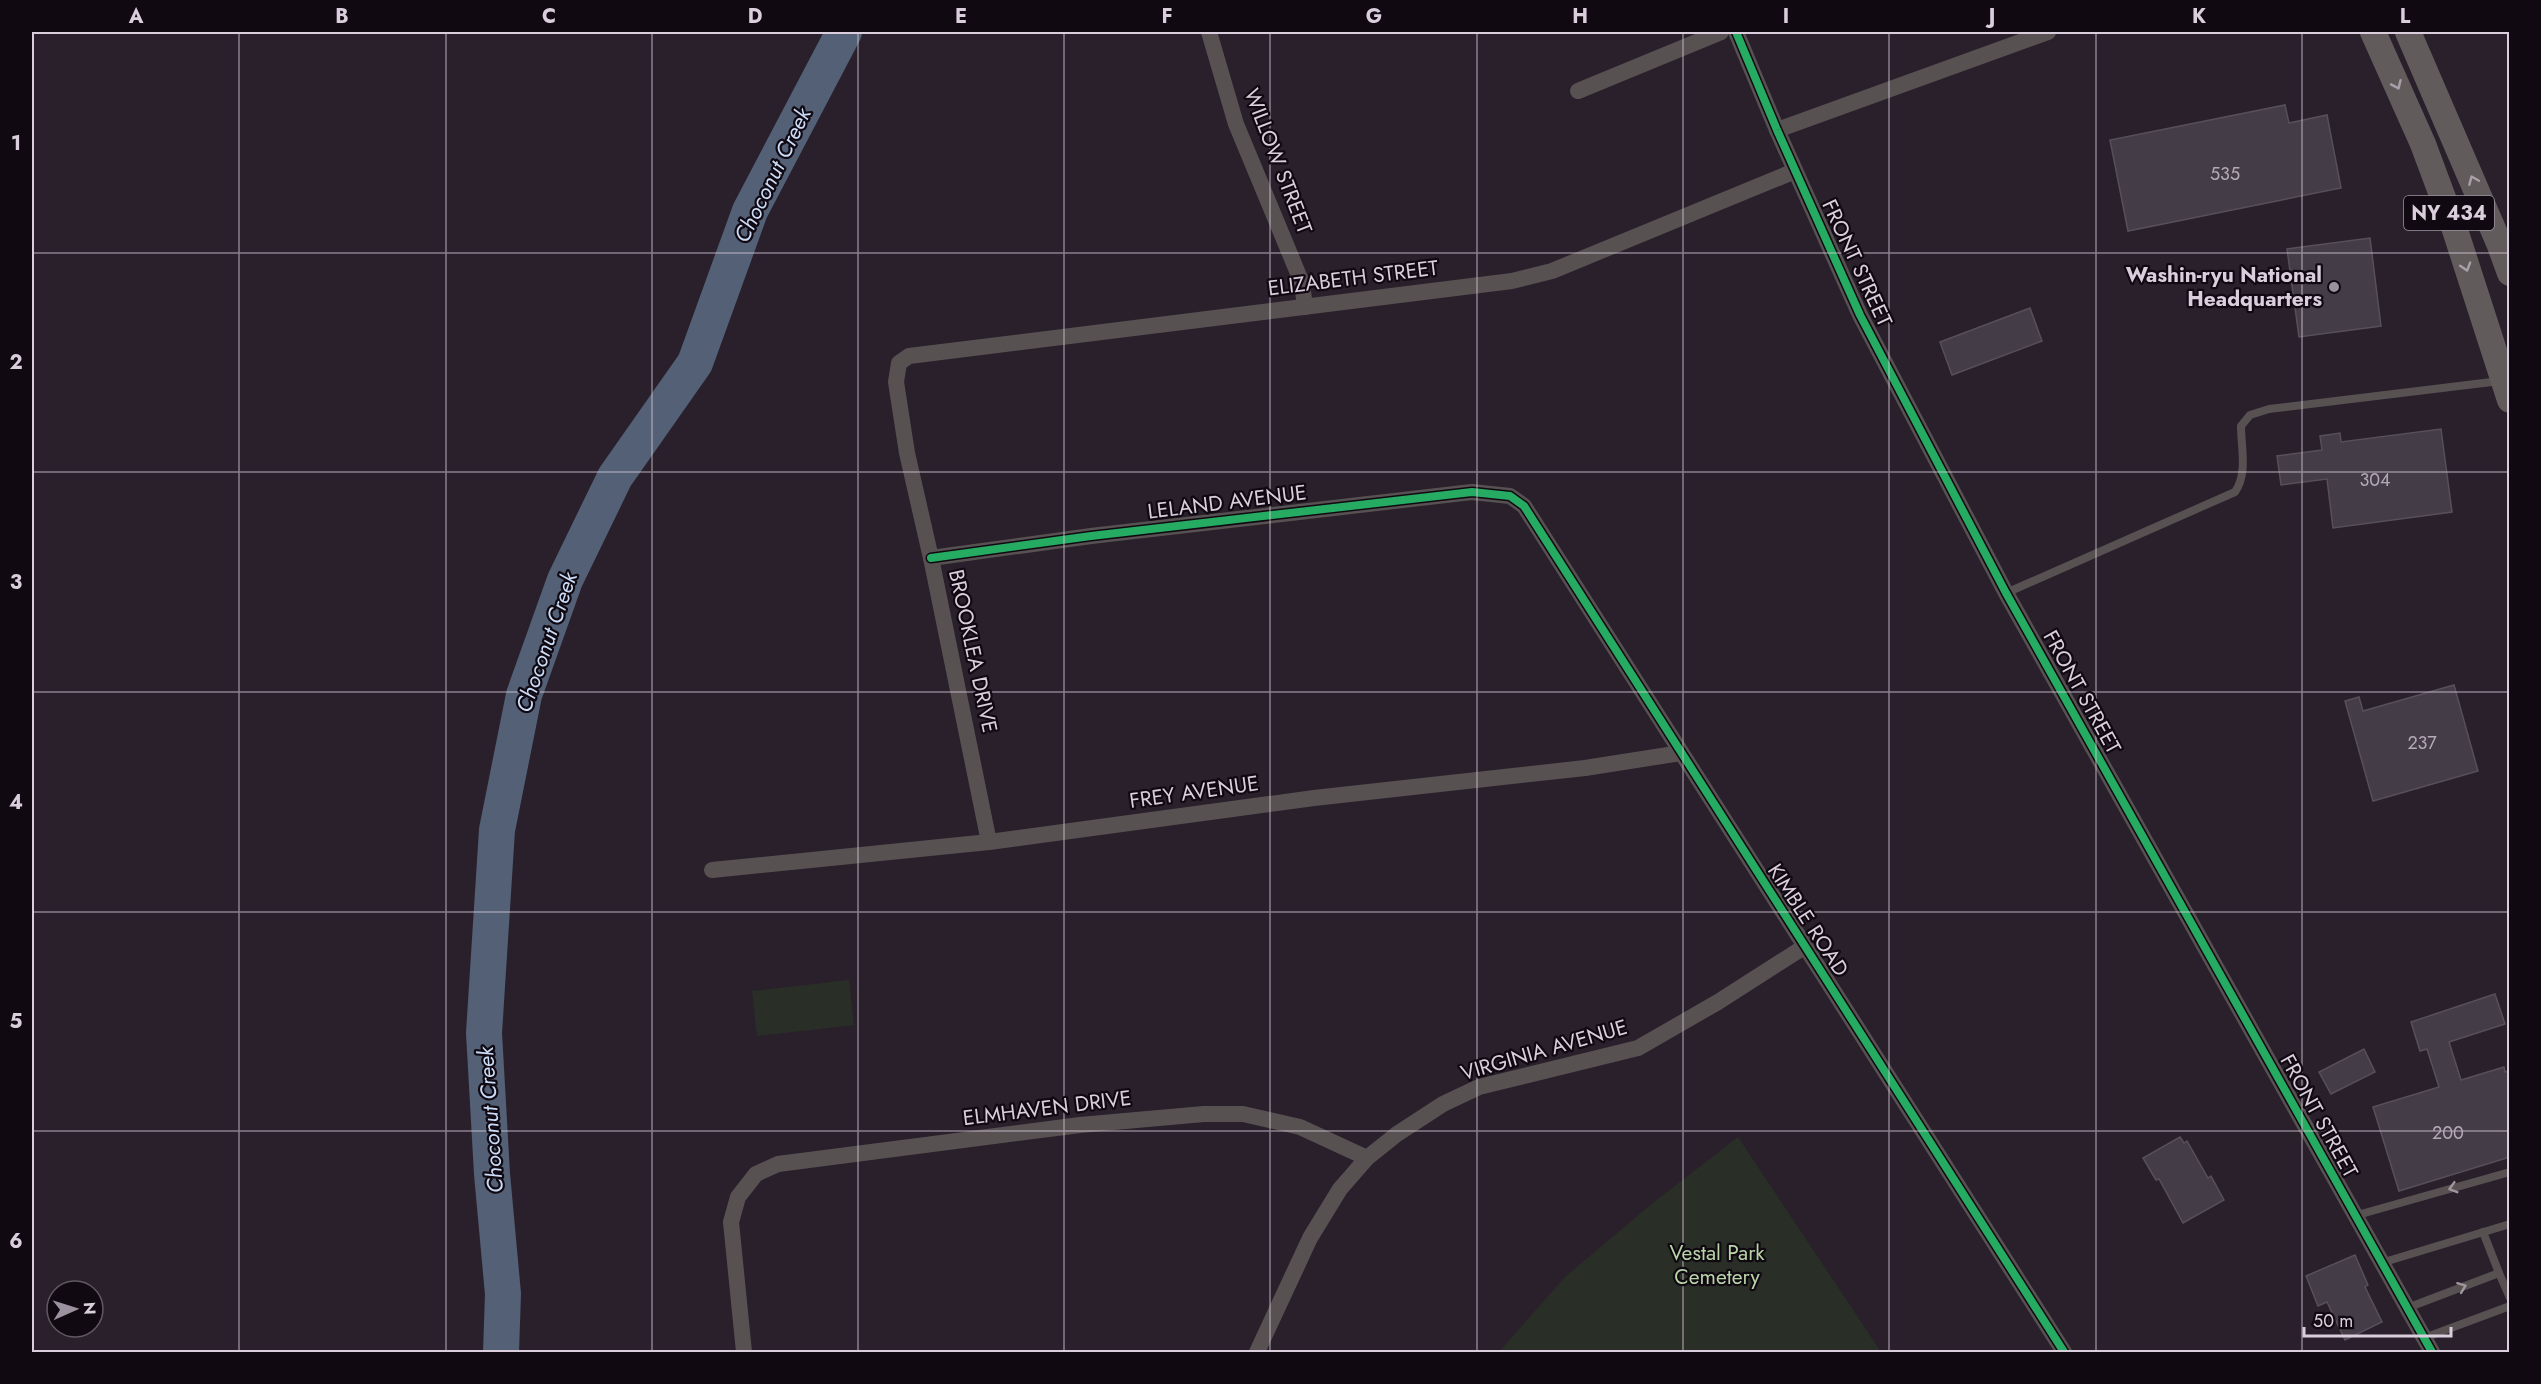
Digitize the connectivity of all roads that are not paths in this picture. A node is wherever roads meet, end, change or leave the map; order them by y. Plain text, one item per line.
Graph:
1 (1209, 32) edge
2 (1721, 32) edge
3 (1736, 32) edge
4 (2048, 32) edge
5 (2373, 32) edge
6 (2408, 32) edge
7 (1578, 91) dead end
8 (1777, 130) junction
9 (1795, 171) junction
10 (2510, 273) edge
11 (1305, 307) junction
12 (899, 363) joint
13 (2506, 390) edge
14 (1524, 506) joint
15 (931, 558) junction
16 (2007, 593) junction
17 (1681, 753) junction
18 (989, 842) junction
19 (712, 870) dead end
20 (1804, 947) junction
21 (1367, 1158) junction
22 (2510, 1172) edge
23 (2354, 1216) junction
24 (2510, 1224) edge
25 (2483, 1232) junction
26 (2380, 1263) junction
27 (2499, 1273) junction
28 (2510, 1298) edge
29 (2510, 1306) edge
30 (2407, 1308) junction
31 (2428, 1345) edge
32 (744, 1353) edge
33 (1257, 1353) edge
34 (2064, 1353) edge

1 - 11 street, WILLOW STREET
2 - 7 street
3 - 8 street, FRONT STREET
4 - 8 street
5 -> 13 main road, NY 434
10 -> 6 main road, NY 434
8 - 9 street, FRONT STREET
9 - 11 street, ELIZABETH STREET
9 - 16 street, FRONT STREET
11 - 12 street, ELIZABETH STREET
12 - 15 street, BROOKLEA DRIVE
13 - 16 lane
14 - 15 street, LELAND AVENUE
14 - 17 street, KIMBLE ROAD
15 - 18 street, BROOKLEA DRIVE
16 - 23 street, FRONT STREET
17 - 18 street, FREY AVENUE
17 - 20 street, KIMBLE ROAD
18 - 19 street, FREY AVENUE
20 - 21 street, VIRGINIA AVENUE
20 - 34 street, KIMBLE ROAD
21 - 32 street, ELMHAVEN DRIVE
21 - 33 street, VIRGINIA AVENUE
22 -> 23 lane
23 - 26 street, FRONT STREET
24 - 25 lane
25 - 26 lane
25 - 27 lane
26 - 30 street, FRONT STREET
27 - 28 lane
30 -> 27 lane
29 - 31 lane
30 - 31 street, FRONT STREET

